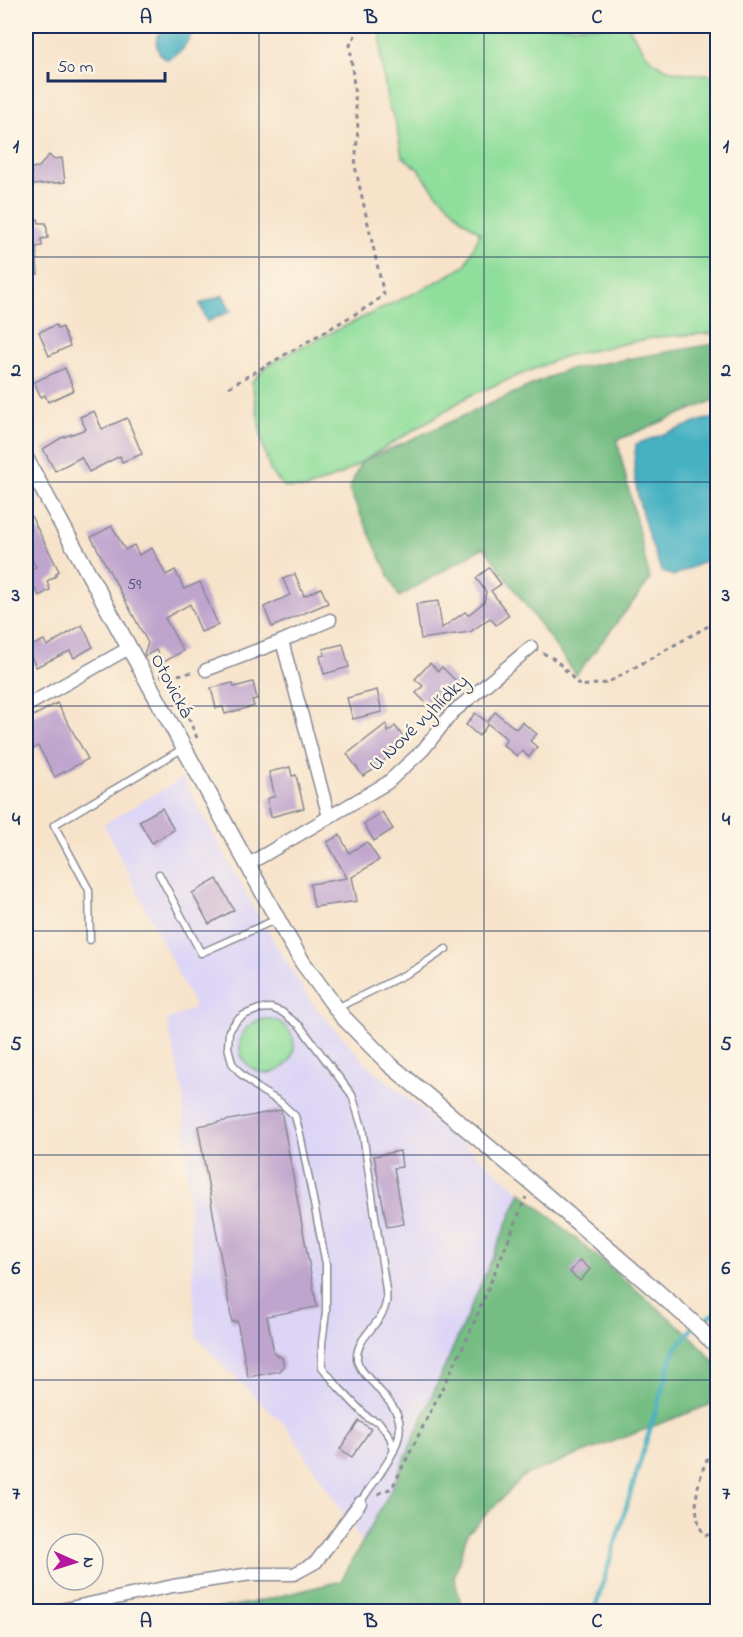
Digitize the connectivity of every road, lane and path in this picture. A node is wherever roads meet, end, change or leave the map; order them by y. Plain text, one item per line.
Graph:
1 (360, 26) edge
2 (229, 387) dead end
3 (26, 459) edge
4 (330, 620) dead end
5 (717, 624) edge
6 (282, 641) junction
7 (531, 647) joint
8 (129, 648) junction
9 (206, 669) joint
10 (171, 676) dead end
11 (26, 706) edge
12 (183, 748) junction
13 (329, 817) junction
14 (248, 865) junction
15 (159, 874) dead end
16 (281, 925) junction
17 (90, 940) dead end
18 (446, 949) dead end
19 (336, 1008) junction
20 (534, 1185) junction
21 (717, 1347) edge
22 (717, 1443) edge
23 (394, 1451) junction
24 (360, 1503) junction
25 (717, 1535) edge
26 (51, 1611) edge

1 - 2 path
3 - 8 street, Otovická
4 - 6 street
5 - 7 path
6 - 9 street
6 - 13 street
7 - 13 street, U Nové vyhlídky
8 - 11 street
8 - 12 street, Otovická
9 - 10 path
12 - 14 street, Otovická
12 - 17 lane
13 - 14 street, U Nové vyhlídky
14 - 16 street, Otovická
15 - 16 lane
16 - 19 street, Otovická
18 - 19 lane
19 - 20 street, Otovická
20 - 21 street, Otovická
20 - 24 path
22 - 25 path
23 - 23 lane
23 - 24 lane
24 - 26 street

